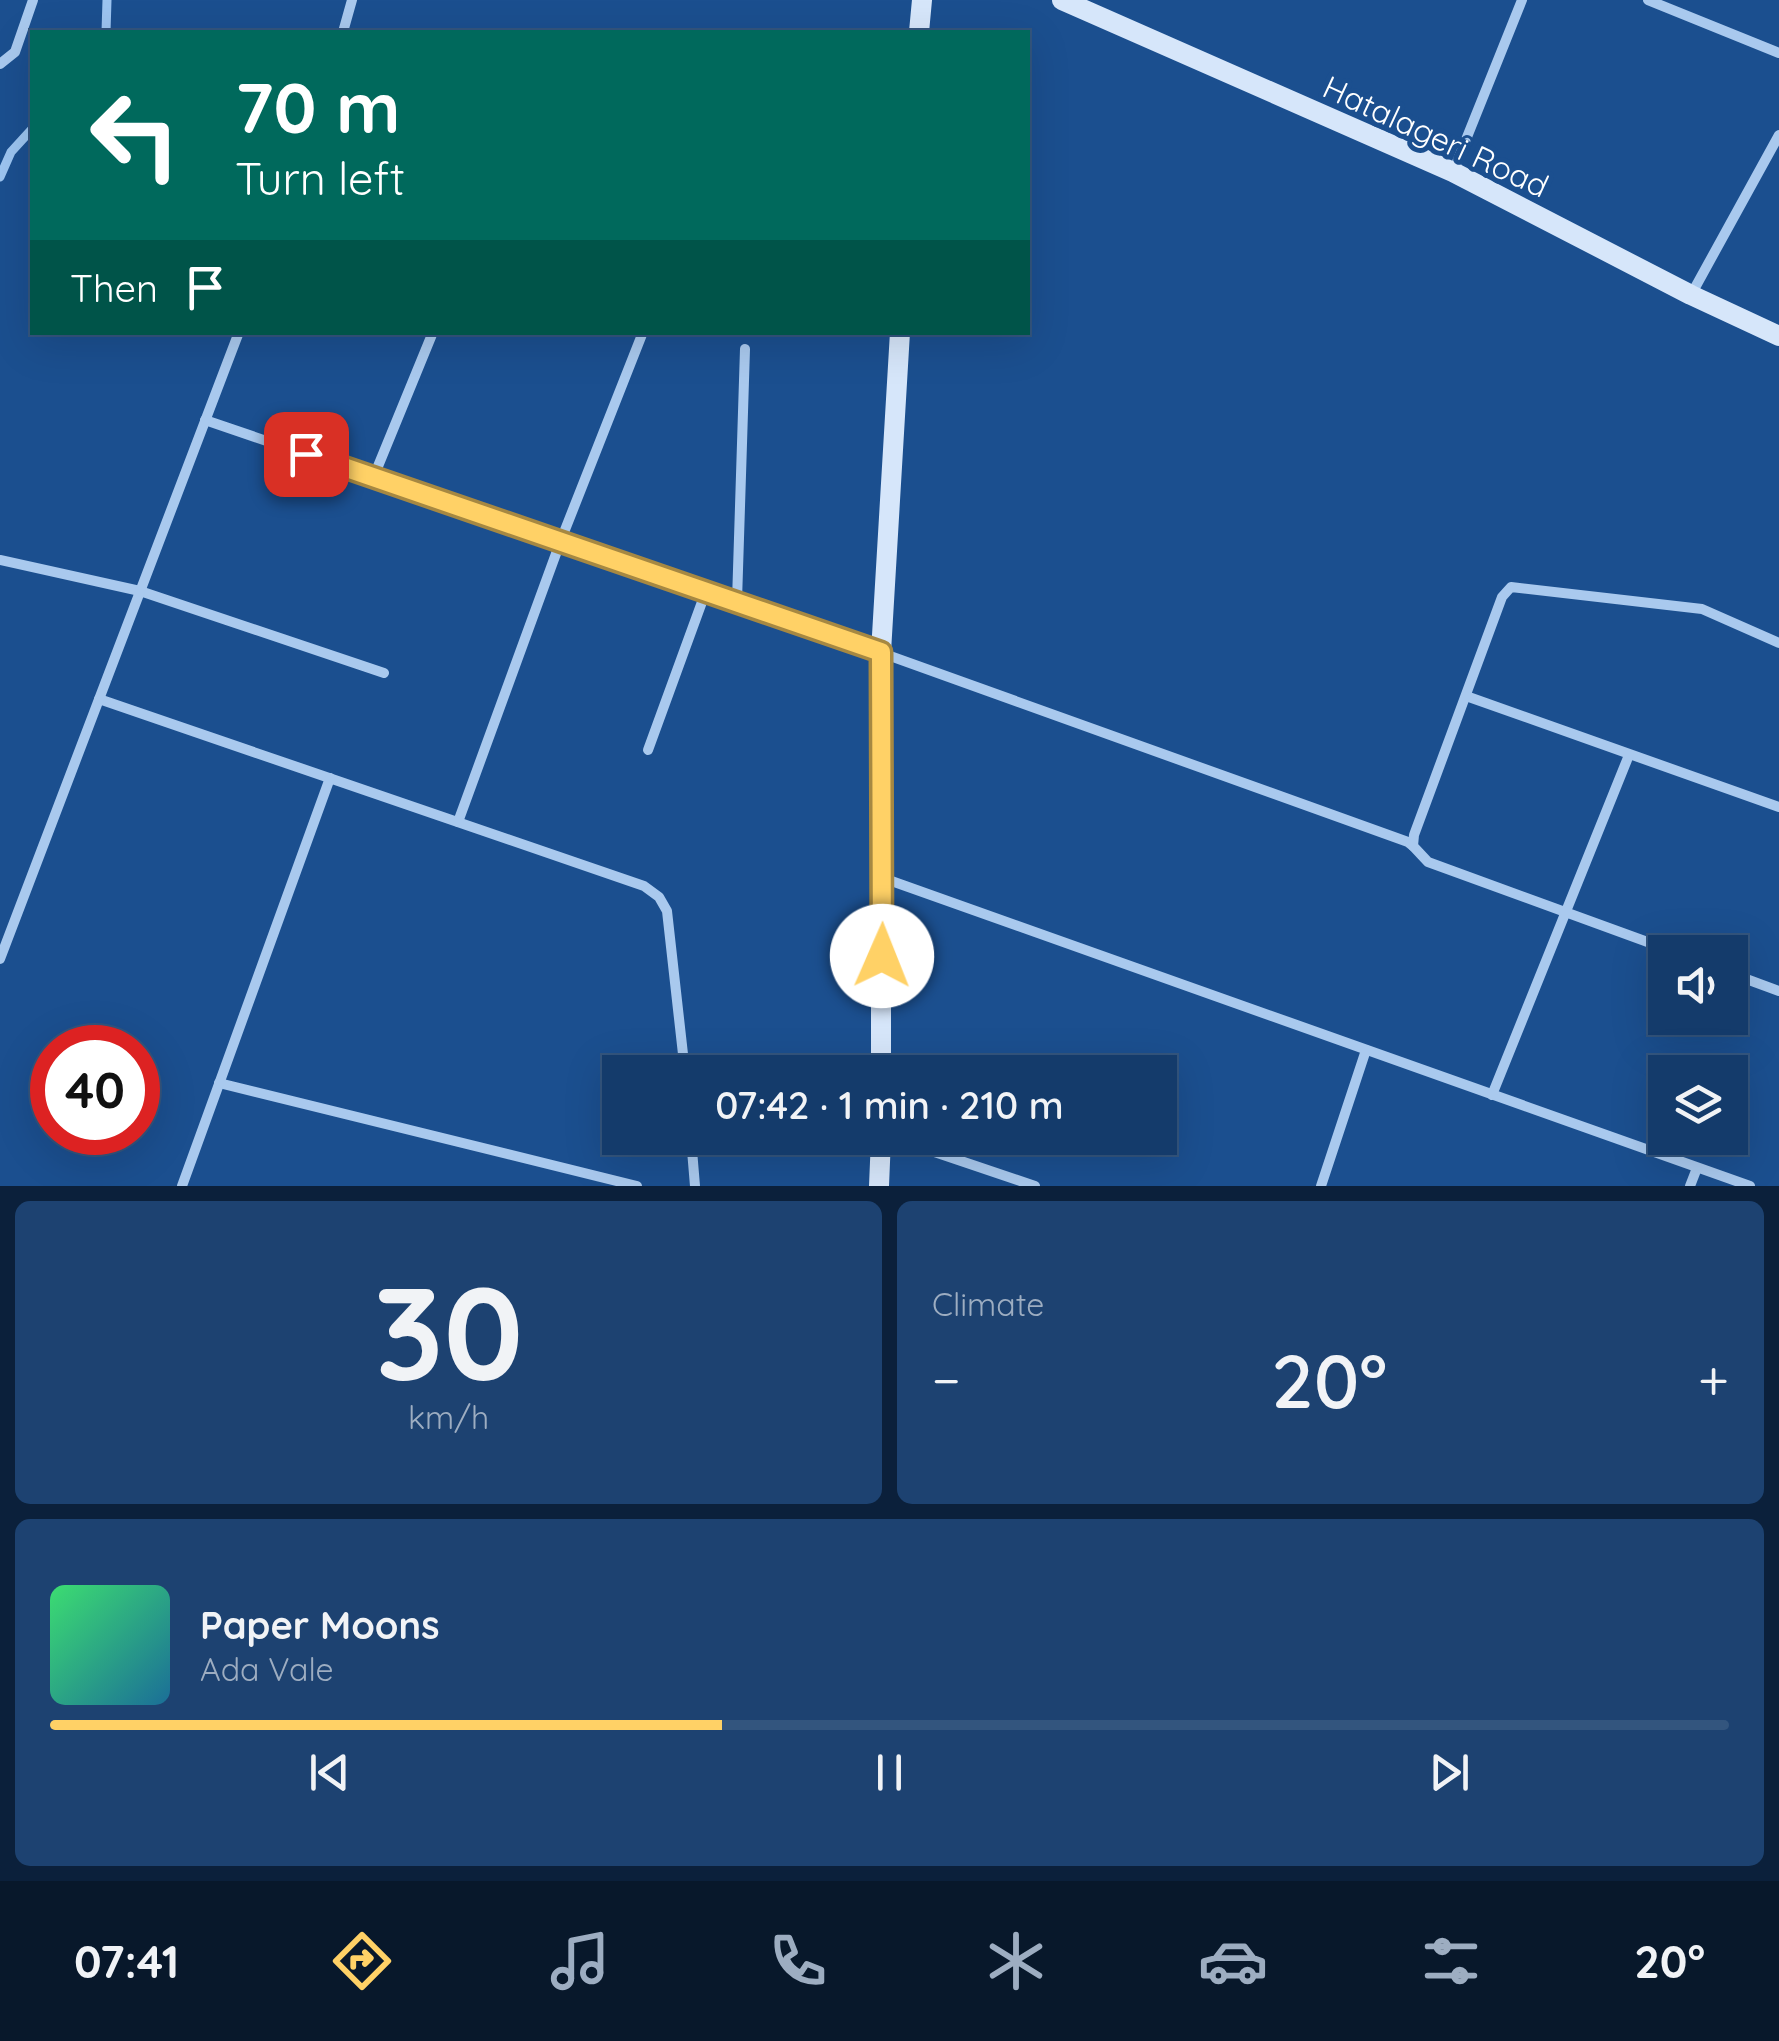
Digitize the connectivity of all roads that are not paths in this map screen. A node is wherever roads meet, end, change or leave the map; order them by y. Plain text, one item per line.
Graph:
1 (33, 0) edge
2 (352, 0) edge
3 (922, 0) edge
4 (1062, 0) edge
5 (1522, 0) edge
6 (1648, 0) edge
7 (344, 30) edge
8 (920, 30) edge
9 (1779, 54) edge
10 (0, 64) edge
11 (1779, 135) edge
12 (1453, 172) junction
13 (1691, 294) junction
14 (237, 335) edge
15 (431, 335) edge
16 (642, 335) edge
17 (900, 335) edge
18 (1779, 336) edge
19 (745, 350) dead end
20 (206, 420) junction
21 (374, 476) junction
22 (560, 540) junction
23 (0, 560) edge
24 (140, 591) junction
25 (706, 591) junction
26 (737, 601) junction
27 (1779, 644) edge
28 (881, 652) junction
29 (384, 673) dead end
30 (1466, 696) junction
31 (99, 699) junction
32 (648, 750) dead end
33 (1629, 755) junction
34 (330, 778) junction
35 (1779, 807) edge
36 (458, 822) junction
37 (1413, 846) junction
38 (883, 878) junction
39 (1565, 912) junction
40 (1648, 942) edge
41 (0, 959) edge
42 (1748, 980) edge
43 (1779, 991) edge
44 (1366, 1050) junction
45 (683, 1055) edge
46 (882, 1055) edge
47 (219, 1083) junction
48 (1492, 1095) junction
49 (693, 1155) edge
50 (881, 1155) edge
51 (943, 1155) edge
52 (1697, 1168) junction
53 (182, 1186) edge
54 (637, 1186) edge
55 (696, 1186) edge
56 (880, 1186) edge
57 (1035, 1186) edge
58 (1321, 1186) edge
59 (1690, 1186) edge
60 (1750, 1186) edge

1 - 10 street
2 - 7 street
3 - 8 street
4 - 12 street, Hatalageri Road
5 - 12 street
6 - 9 street
11 - 13 street
12 - 13 street, Hatalageri Road
13 - 18 street, Hatalageri Road
14 - 20 street
15 - 21 street
16 - 22 street
17 - 28 street
19 - 26 street
20 - 21 street
20 - 24 street
21 - 22 street
22 - 25 street
22 - 36 street
23 - 24 street
24 - 29 street
24 - 31 street
25 - 26 street
25 - 32 street
26 - 28 street
27 - 30 street
28 - 37 street
28 - 38 street
30 - 33 street
30 - 37 street
31 - 34 street
31 - 41 street
33 - 35 street
33 - 39 street
34 - 36 street
34 - 47 street
36 - 45 street
37 - 39 street
38 - 44 street
38 - 46 street
39 - 40 street
39 - 48 street
42 - 43 street
44 - 48 street
44 - 58 street
47 - 53 street
47 - 54 street
48 - 52 street
49 - 55 street
50 - 56 street
51 - 57 street
52 - 59 street
52 - 60 street

